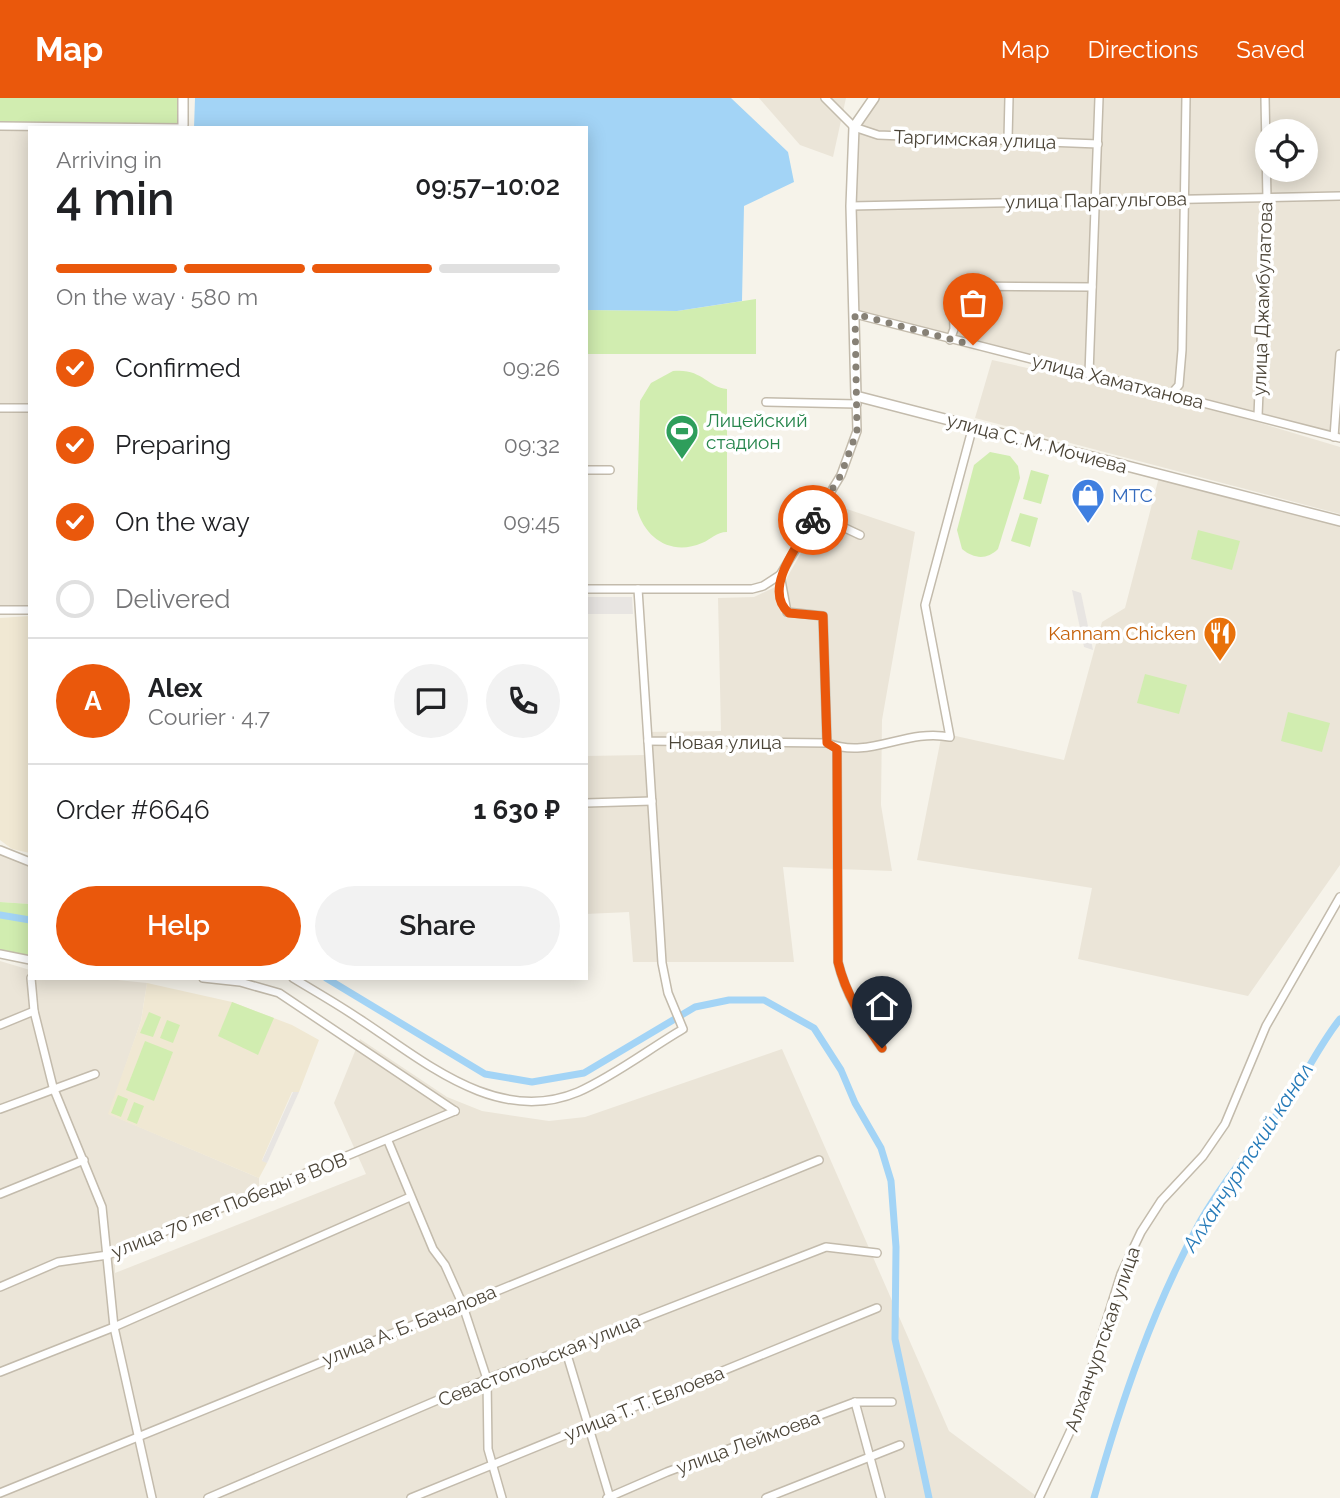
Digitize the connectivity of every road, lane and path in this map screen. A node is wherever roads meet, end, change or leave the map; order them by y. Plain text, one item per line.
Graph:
1 (183, 98) edge
2 (824, 98) edge
3 (874, 98) edge
4 (1009, 98) edge
5 (1099, 98) edge
6 (1186, 98) edge
7 (1265, 98) edge
8 (0, 126) edge
9 (28, 126) edge
10 (183, 126) edge
11 (854, 127) junction
12 (1009, 139) junction
13 (1098, 144) junction
14 (1340, 196) edge
15 (1182, 198) junction
16 (1266, 199) junction
17 (1096, 200) junction
18 (851, 206) junction
19 (1093, 287) junction
20 (855, 314) junction
21 (950, 340) junction
22 (1340, 354) edge
23 (1089, 374) junction
24 (1172, 393) junction
25 (857, 400) junction
26 (766, 402) dead end
27 (0, 408) edge
28 (28, 408) edge
29 (1258, 416) junction
30 (973, 426) junction
31 (1337, 438) edge
32 (588, 470) edge
33 (610, 470) dead end
34 (817, 514) junction
35 (1340, 521) edge
36 (860, 535) dead end
37 (779, 575) junction
38 (588, 589) edge
39 (638, 589) junction
40 (0, 610) edge
41 (28, 610) edge
42 (648, 741) junction
43 (827, 743) junction
44 (837, 749) junction
45 (652, 801) junction
46 (588, 803) edge
47 (0, 850) edge
48 (28, 861) edge
49 (1340, 897) edge
50 (0, 954) edge
51 (28, 961) edge
52 (31, 980) edge
53 (222, 980) edge
54 (296, 980) edge
55 (34, 1011) junction
56 (0, 1025) edge
57 (882, 1048) dead end
58 (95, 1074) dead end
59 (53, 1087) junction
60 (0, 1109) edge
61 (388, 1141) junction
62 (84, 1160) junction
63 (819, 1160) dead end
64 (0, 1194) edge
65 (410, 1197) junction
66 (877, 1254) dead end
67 (108, 1255) junction
68 (0, 1287) edge
69 (462, 1303) junction
70 (877, 1308) dead end
71 (114, 1327) junction
72 (565, 1348) junction
73 (0, 1372) edge
74 (487, 1379) junction
75 (855, 1402) junction
76 (892, 1402) dead end
77 (590, 1424) junction
78 (139, 1434) junction
79 (900, 1445) dead end
80 (871, 1456) junction
81 (494, 1465) junction
82 (0, 1493) edge
83 (152, 1498) edge
84 (208, 1498) edge
85 (411, 1498) edge
86 (502, 1498) edge
87 (609, 1498) edge
88 (766, 1498) edge
89 (881, 1498) edge
90 (1040, 1498) edge

1 - 10 street
2 - 11 street
3 - 11 street
4 - 12 street
5 - 13 street
6 - 15 street
7 - 16 street, улица Джамбулатова
8 - 9 street
11 - 12 street, Таргимская улица
11 - 18 street
12 - 13 street, Таргимская улица
13 - 17 street
14 - 16 street, улица Парагульгова
15 - 16 street, улица Парагульгова
15 - 17 street, улица Парагульгова
15 - 24 street
16 - 29 street, улица Джамбулатова
17 - 18 street, улица Парагульгова
17 - 19 street
18 - 20 street
19 - 21 street
19 - 23 street
20 - 21 street, улица Хаматханова
20 - 25 street
21 - 23 street, улица Хаматханова
22 - 31 street
23 - 24 street, улица Хаматханова
24 - 29 street, улица Хаматханова
25 - 26 street
25 - 30 street, улица С. М. Мочиева
25 - 34 street
27 - 28 street
29 - 31 street, улица Хаматханова
30 - 35 street, улица С. М. Мочиева
30 - 44 street
32 - 33 street
34 - 36 street
34 - 37 street
37 - 39 street
37 - 43 street
38 - 39 street
39 - 42 street, Новая улица
40 - 41 street
42 - 43 street, Новая улица
42 - 45 street
43 - 44 street
44 - 57 street
45 - 46 street
45 - 54 street
47 - 48 street
49 - 90 street, Алханчуртская улица
50 - 51 street
52 - 55 street
53 - 61 street, улица 70 лет Победы в ВОВ
55 - 56 street
55 - 59 street
58 - 59 street
59 - 60 street
59 - 62 street
61 - 65 street
61 - 67 street, улица 70 лет Победы в ВОВ
62 - 64 street
62 - 67 street
63 - 69 street, улица А. Б. Бачалова
65 - 69 street
65 - 71 street
66 - 72 street, Севастопольская улица
67 - 68 street, улица 70 лет Победы в ВОВ
67 - 71 street
69 - 74 street
69 - 78 street, улица А. Б. Бачалова
70 - 77 street, улица Т. Т. Евлоева
71 - 73 street
71 - 78 street
72 - 74 street, Севастопольская улица
72 - 77 street
74 - 81 street
74 - 84 street, Севастопольская улица
75 - 76 street, улица Леймоева
75 - 80 street
75 - 87 street, улица Леймоева
77 - 81 street, улица Т. Т. Евлоева
77 - 87 street
78 - 82 street, улица А. Б. Бачалова
78 - 83 street
79 - 80 street
80 - 88 street
80 - 89 street
81 - 85 street, улица Т. Т. Евлоева
81 - 86 street

